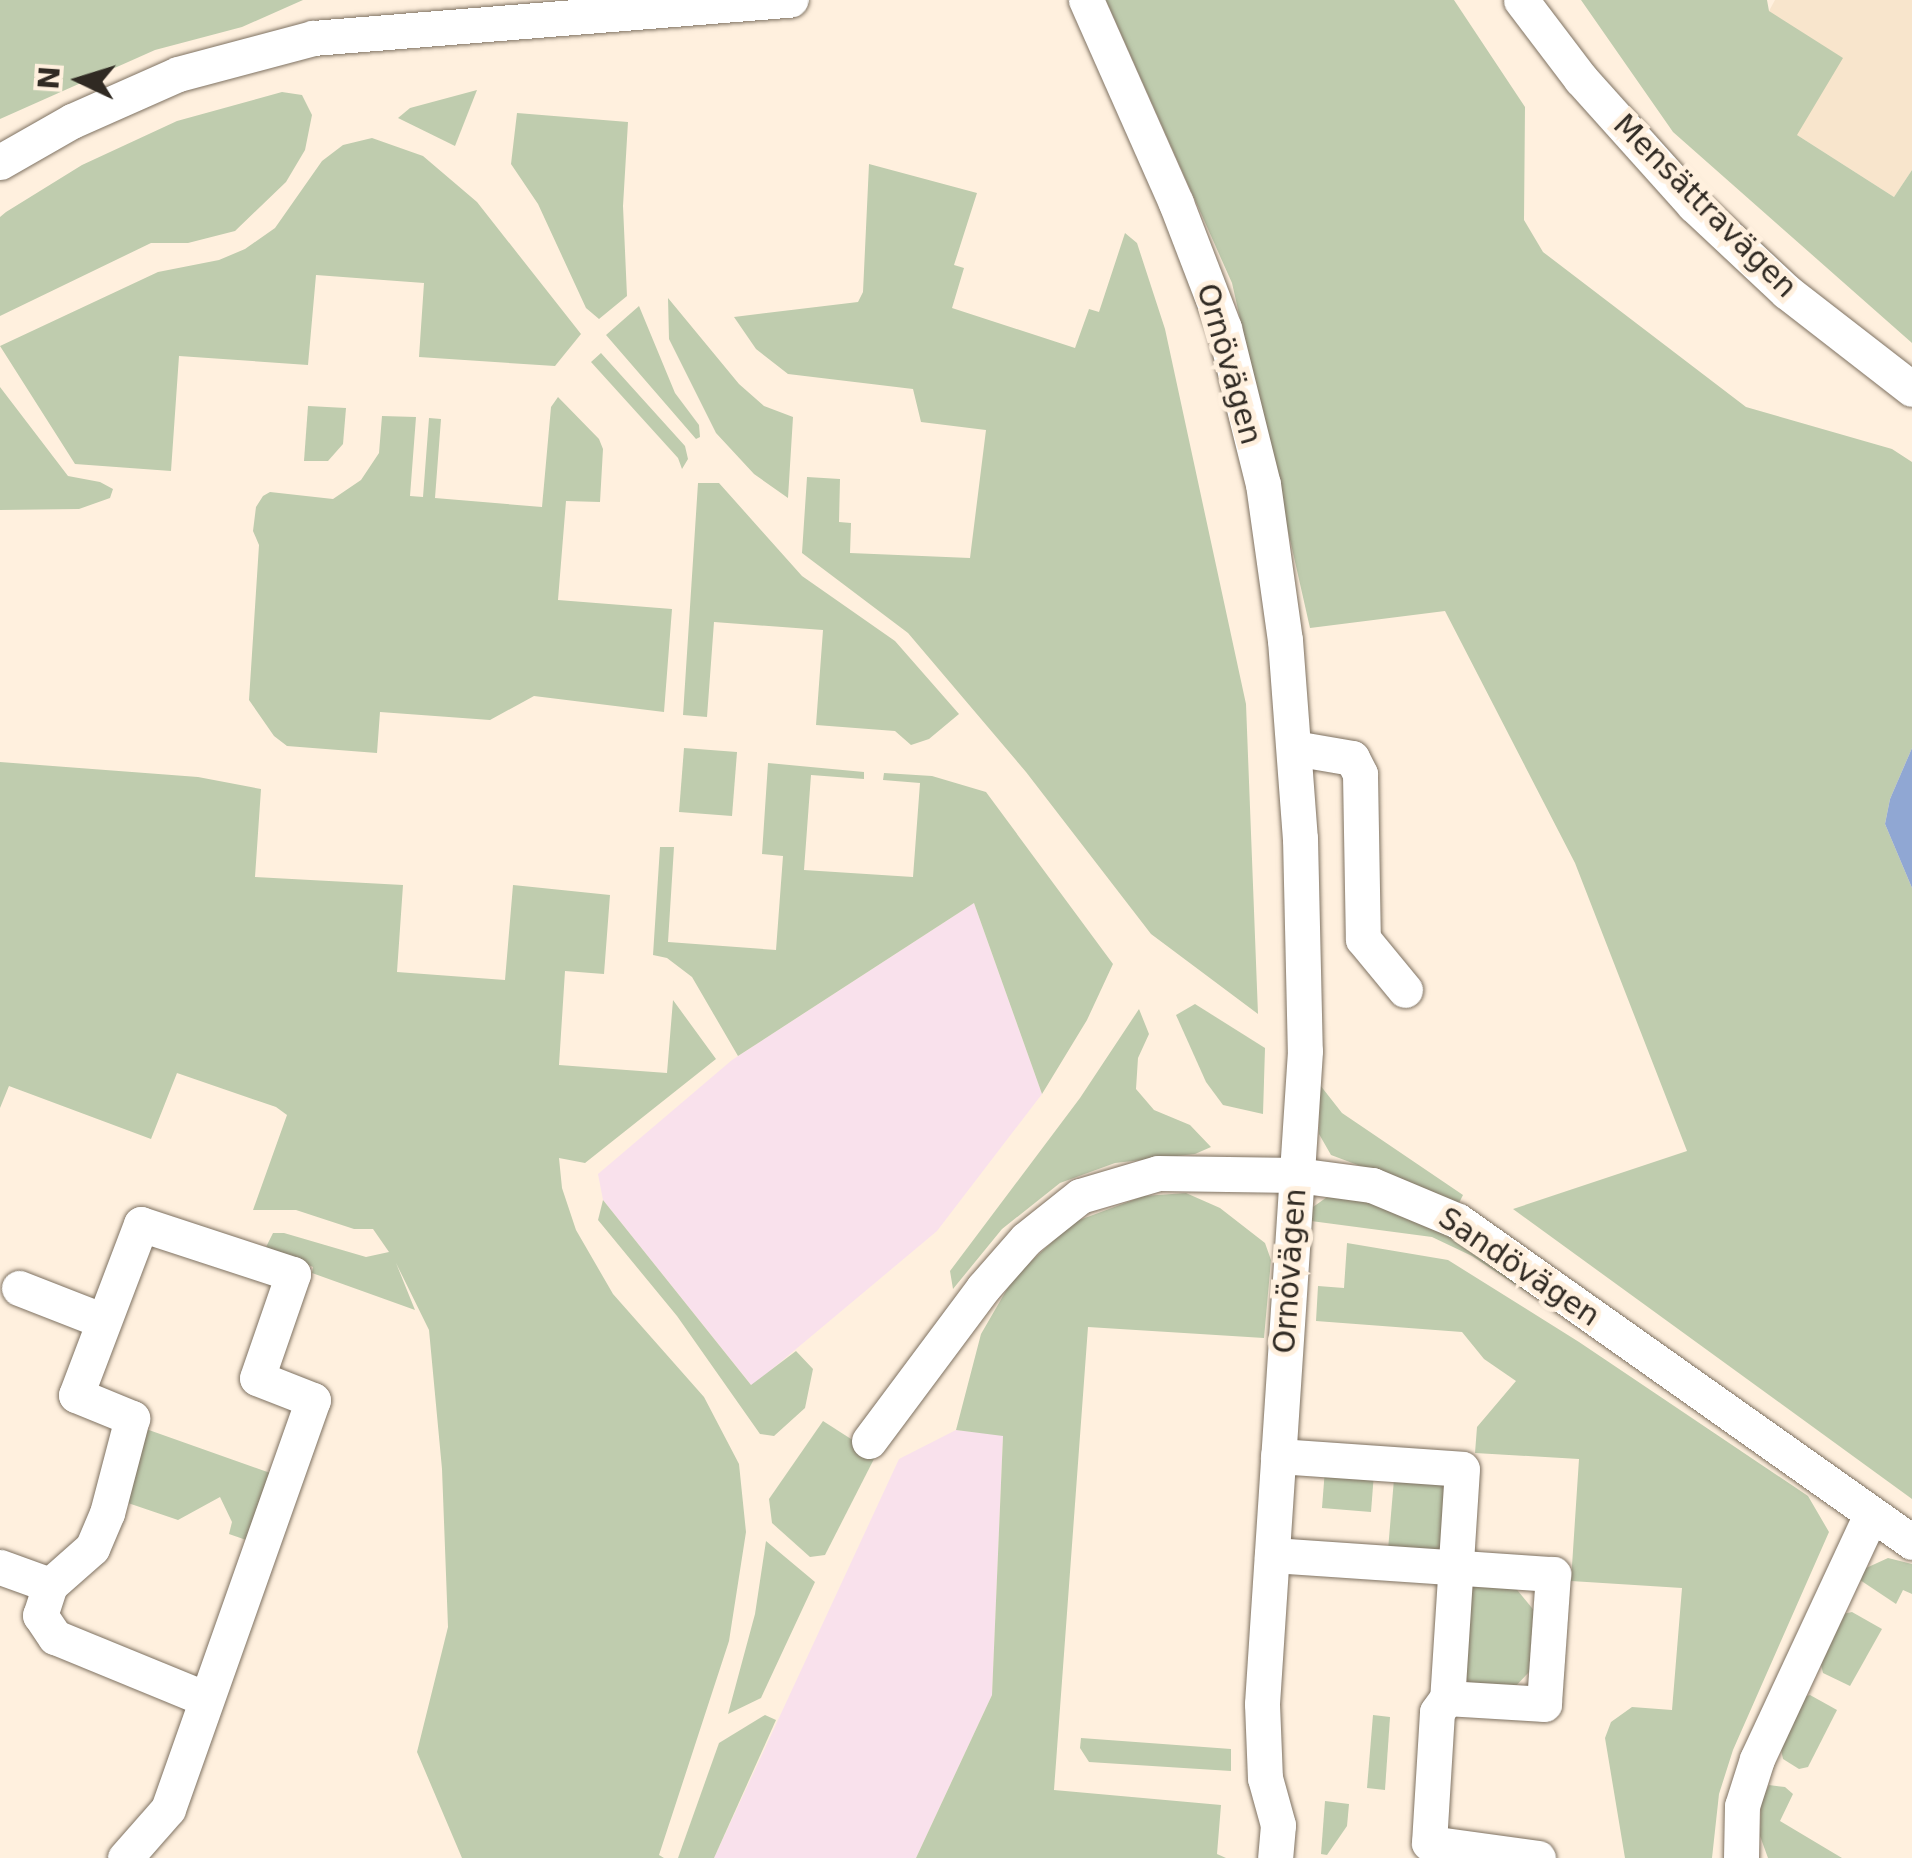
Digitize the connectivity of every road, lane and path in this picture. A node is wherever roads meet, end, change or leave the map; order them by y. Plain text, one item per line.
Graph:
1 (790, 0) edge
2 (1086, 0) edge
3 (1522, 0) edge
4 (0, 162) edge
5 (1912, 389) edge
6 (1294, 748) junction
7 (1405, 990) dead end
8 (1296, 1174) junction
9 (19, 1288) dead end
10 (101, 1320) junction
11 (869, 1441) dead end
12 (1278, 1456) junction
13 (1871, 1514) junction
14 (1912, 1542) edge
15 (1272, 1554) junction
16 (0, 1567) edge
17 (1457, 1568) junction
18 (50, 1585) junction
19 (204, 1698) junction
20 (1447, 1698) junction
21 (126, 1856) edge
22 (1275, 1858) edge
23 (1538, 1858) edge
24 (1742, 1858) edge

1 - 4 street
2 - 6 street, Ornövägen
3 - 5 street, Mensättravägen
6 - 7 street
6 - 8 street, Ornövägen
8 - 11 street, Sandövägen
8 - 12 street, Ornövägen
8 - 13 street, Sandövägen
9 - 10 street
10 - 18 street
10 - 19 street
12 - 15 street, Ornövägen
12 - 17 street
13 - 14 street, Sandövägen
13 - 24 street
15 - 17 street
15 - 22 street, Ornövägen
16 - 18 street
17 - 20 street
17 - 20 street
18 - 19 street
19 - 21 street
20 - 23 street

